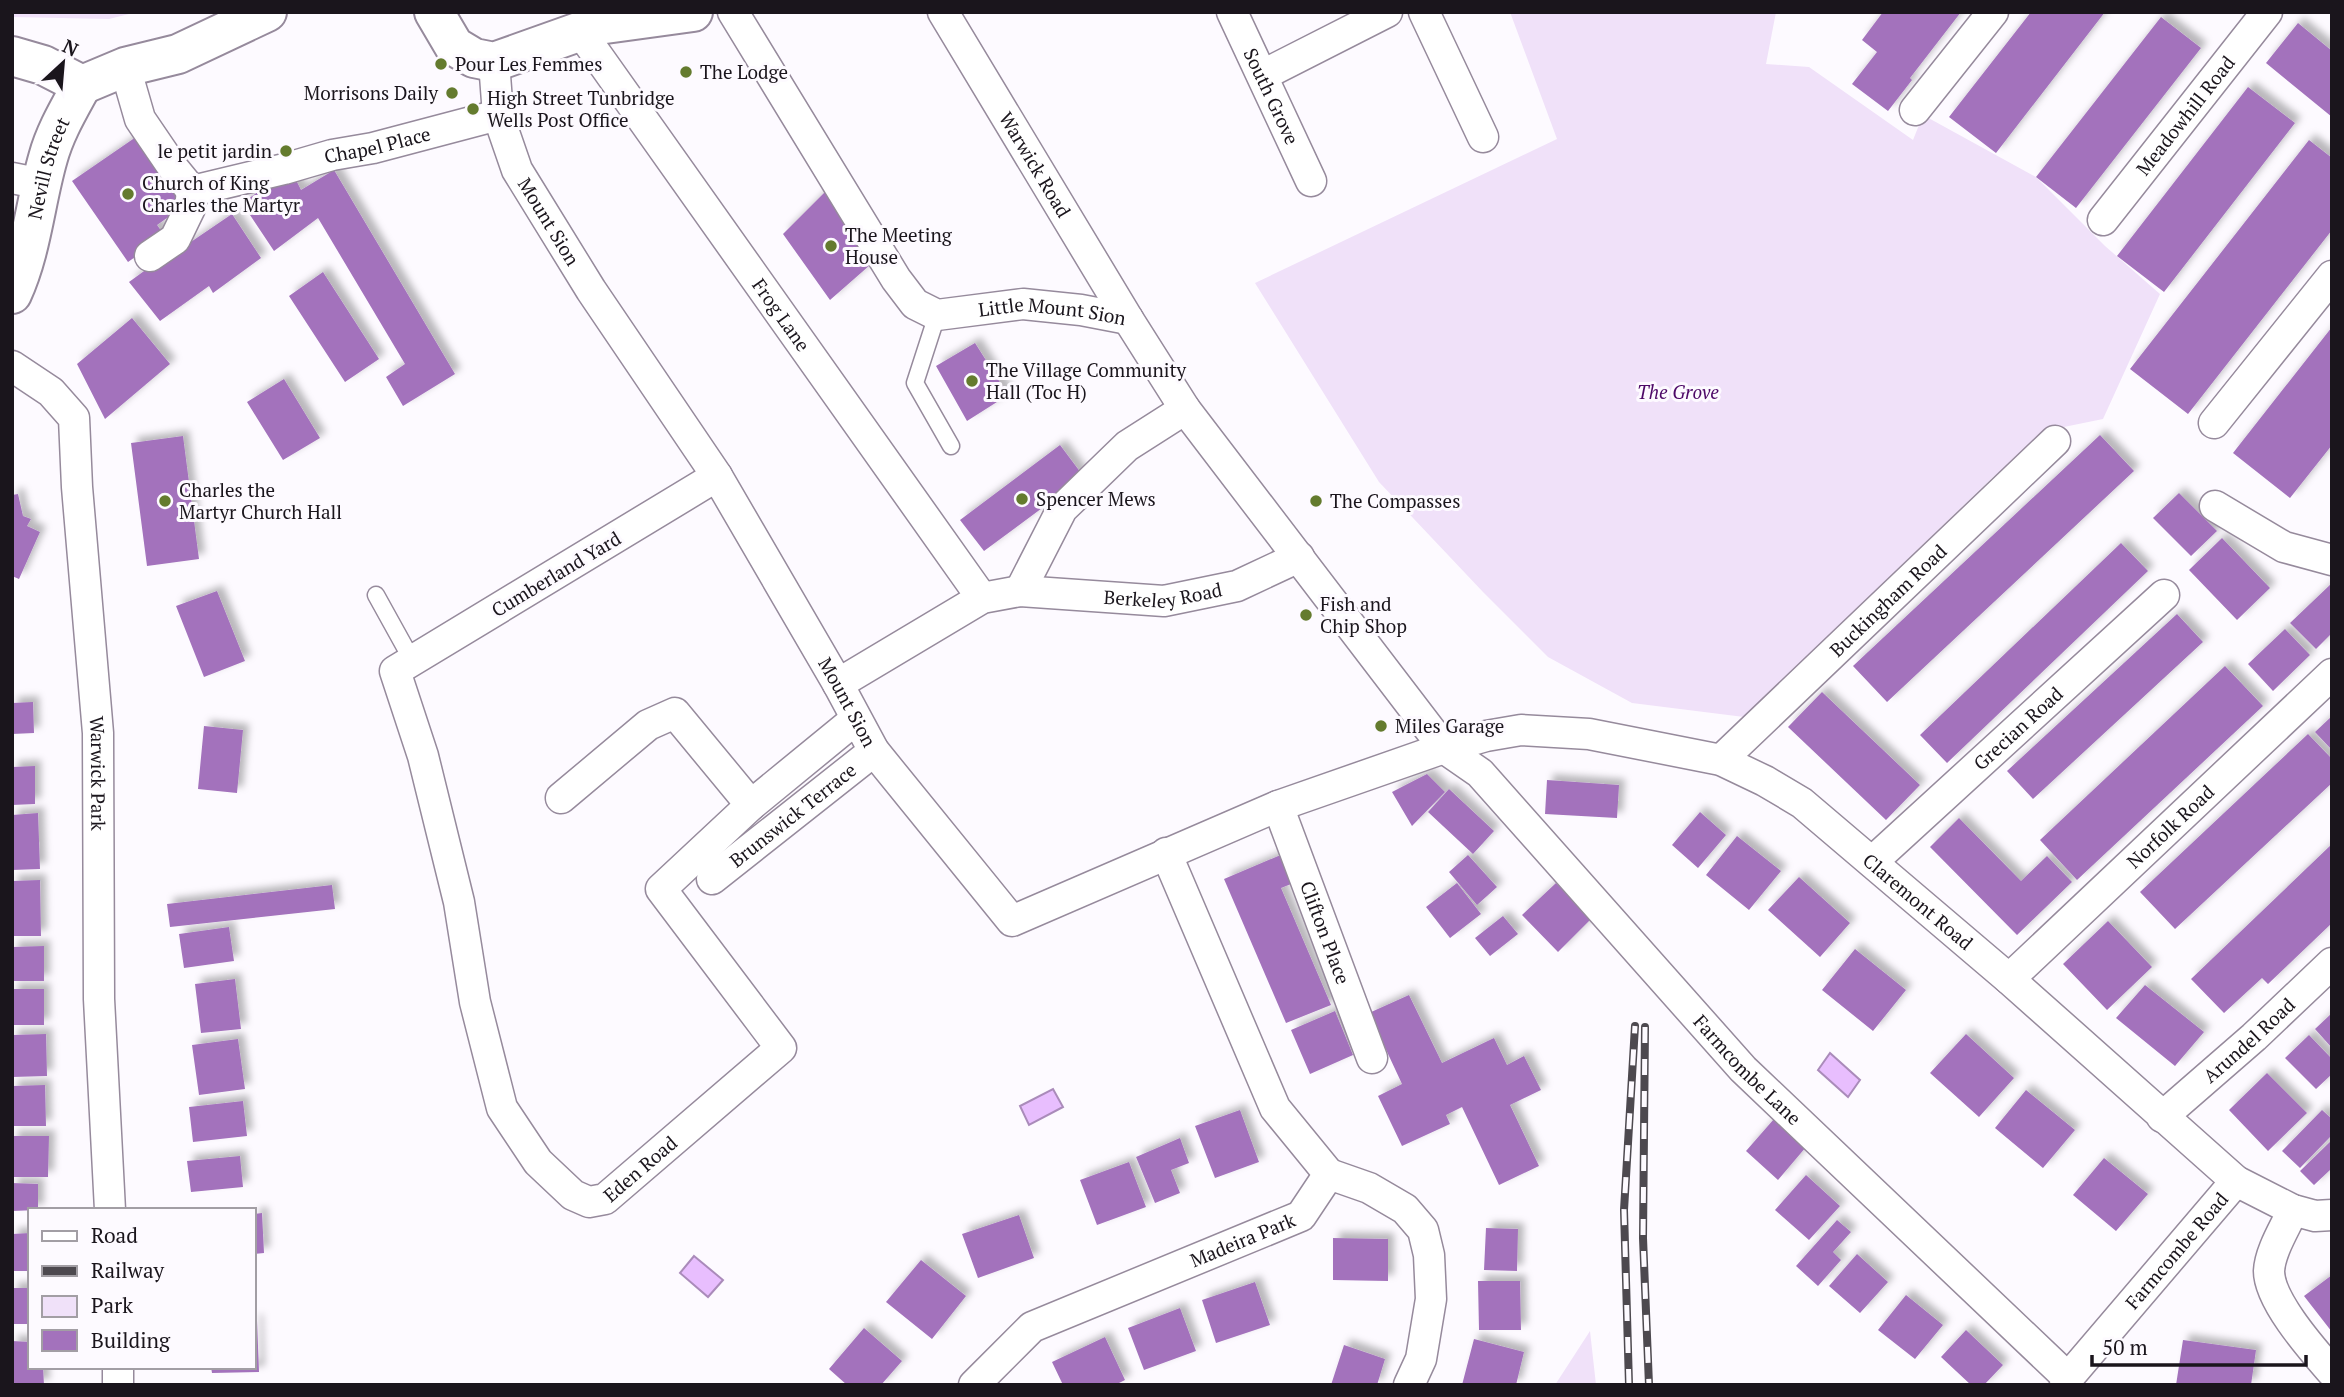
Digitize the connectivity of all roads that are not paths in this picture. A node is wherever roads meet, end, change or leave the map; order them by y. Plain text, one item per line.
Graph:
1 (267, 12) edge
2 (434, 12) edge
3 (693, 12) edge
4 (733, 12) edge
5 (943, 12) edge
6 (1232, 12) edge
7 (1387, 12) edge
8 (1424, 12) edge
9 (1993, 12) edge
10 (2267, 12) edge
11 (590, 23) edge
12 (12, 56) edge
13 (494, 62) junction
14 (125, 67) junction
15 (1263, 75) junction
16 (82, 85) junction
17 (1915, 110) dead end
18 (498, 115) junction
19 (1483, 137) dead end
20 (27, 181) edge
21 (1311, 181) dead end
22 (192, 191) junction
23 (2103, 220) dead end
24 (150, 256) dead end
25 (2332, 276) edge
26 (12, 294) edge
27 (937, 315) junction
28 (1128, 319) junction
29 (12, 366) edge
30 (1185, 409) junction
31 (2214, 423) dead end
32 (2055, 441) dead end
33 (951, 446) dead end
34 (717, 476) junction
35 (2215, 506) dead end
36 (1299, 558) junction
37 (2332, 560) edge
38 (1020, 591) junction
39 (376, 595) dead end
40 (2164, 595) dead end
41 (982, 598) junction
42 (404, 665) junction
43 (2332, 674) edge
44 (838, 684) junction
45 (856, 719) junction
46 (1444, 748) junction
47 (874, 751) junction
48 (1721, 760) junction
49 (561, 798) dead end
50 (751, 805) junction
51 (1278, 806) junction
52 (1166, 853) junction
53 (1872, 862) junction
54 (712, 879) dead end
55 (2332, 962) edge
56 (2009, 978) junction
57 (1372, 1058) dead end
58 (2162, 1117) junction
59 (1329, 1174) junction
60 (2236, 1181) junction
61 (110, 1208) edge
62 (2293, 1210) junction
63 (2332, 1215) edge
64 (2332, 1372) edge
65 (2067, 1381) edge
66 (974, 1385) edge
67 (1409, 1385) edge

1 - 14 main road
2 - 13 main road
3 - 11 main road
4 - 27 street
5 - 28 street, Warwick Road
6 - 15 street, South Grove
7 - 15 street
8 - 19 street
9 - 17 street
10 - 23 street, Meadowhill Road
11 - 13 main road
11 - 41 street, Frog Lane
12 - 16 main road
13 - 18 street, Mount Sion
14 - 16 main road
14 - 22 street
15 - 21 street, South Grove
16 - 20 main road, Nevill Street
18 - 22 street, Chapel Place
18 - 34 street, Mount Sion
20 - 26 main road, Nevill Street
22 - 24 street
25 - 31 street
27 - 28 street, Little Mount Sion
27 - 33 lane
28 - 30 street, Little Mount Sion
29 - 61 street, Warwick Park
30 - 36 street, Little Mount Sion
30 - 38 street
32 - 48 street, Buckingham Road
34 - 42 street, Cumberland Yard
34 - 44 street, Mount Sion
35 - 37 street
36 - 38 street, Berkeley Road
36 - 46 street, Little Mount Sion
38 - 41 street, Berkeley Road
39 - 42 lane
40 - 53 street, Grecian Road
41 - 44 street, Berkeley Road
42 - 50 street, Eden Road
43 - 56 street, Norfolk Road
44 - 45 street, Mount Sion
45 - 47 street, Mount Sion
45 - 50 street, Eden Road
46 - 48 street, Claremont Road
46 - 51 street, Mount Sion
46 - 65 street, Farmcombe Lane
47 - 52 street, Mount Sion
47 - 54 street, Brunswick Terrace
48 - 53 street, Claremont Road
49 - 50 street
51 - 52 street, Mount Sion
51 - 57 street, Clifton Place
52 - 59 street
53 - 56 street, Claremont Road
55 - 58 street, Arundel Road
56 - 58 street, Claremont Road
58 - 60 street, Claremont Road
59 - 66 street, Madeira Park
59 - 67 street
60 - 62 street, Claremont Road
60 - 65 street, Farmcombe Road
62 - 63 street, Claremont Road
62 - 64 street

